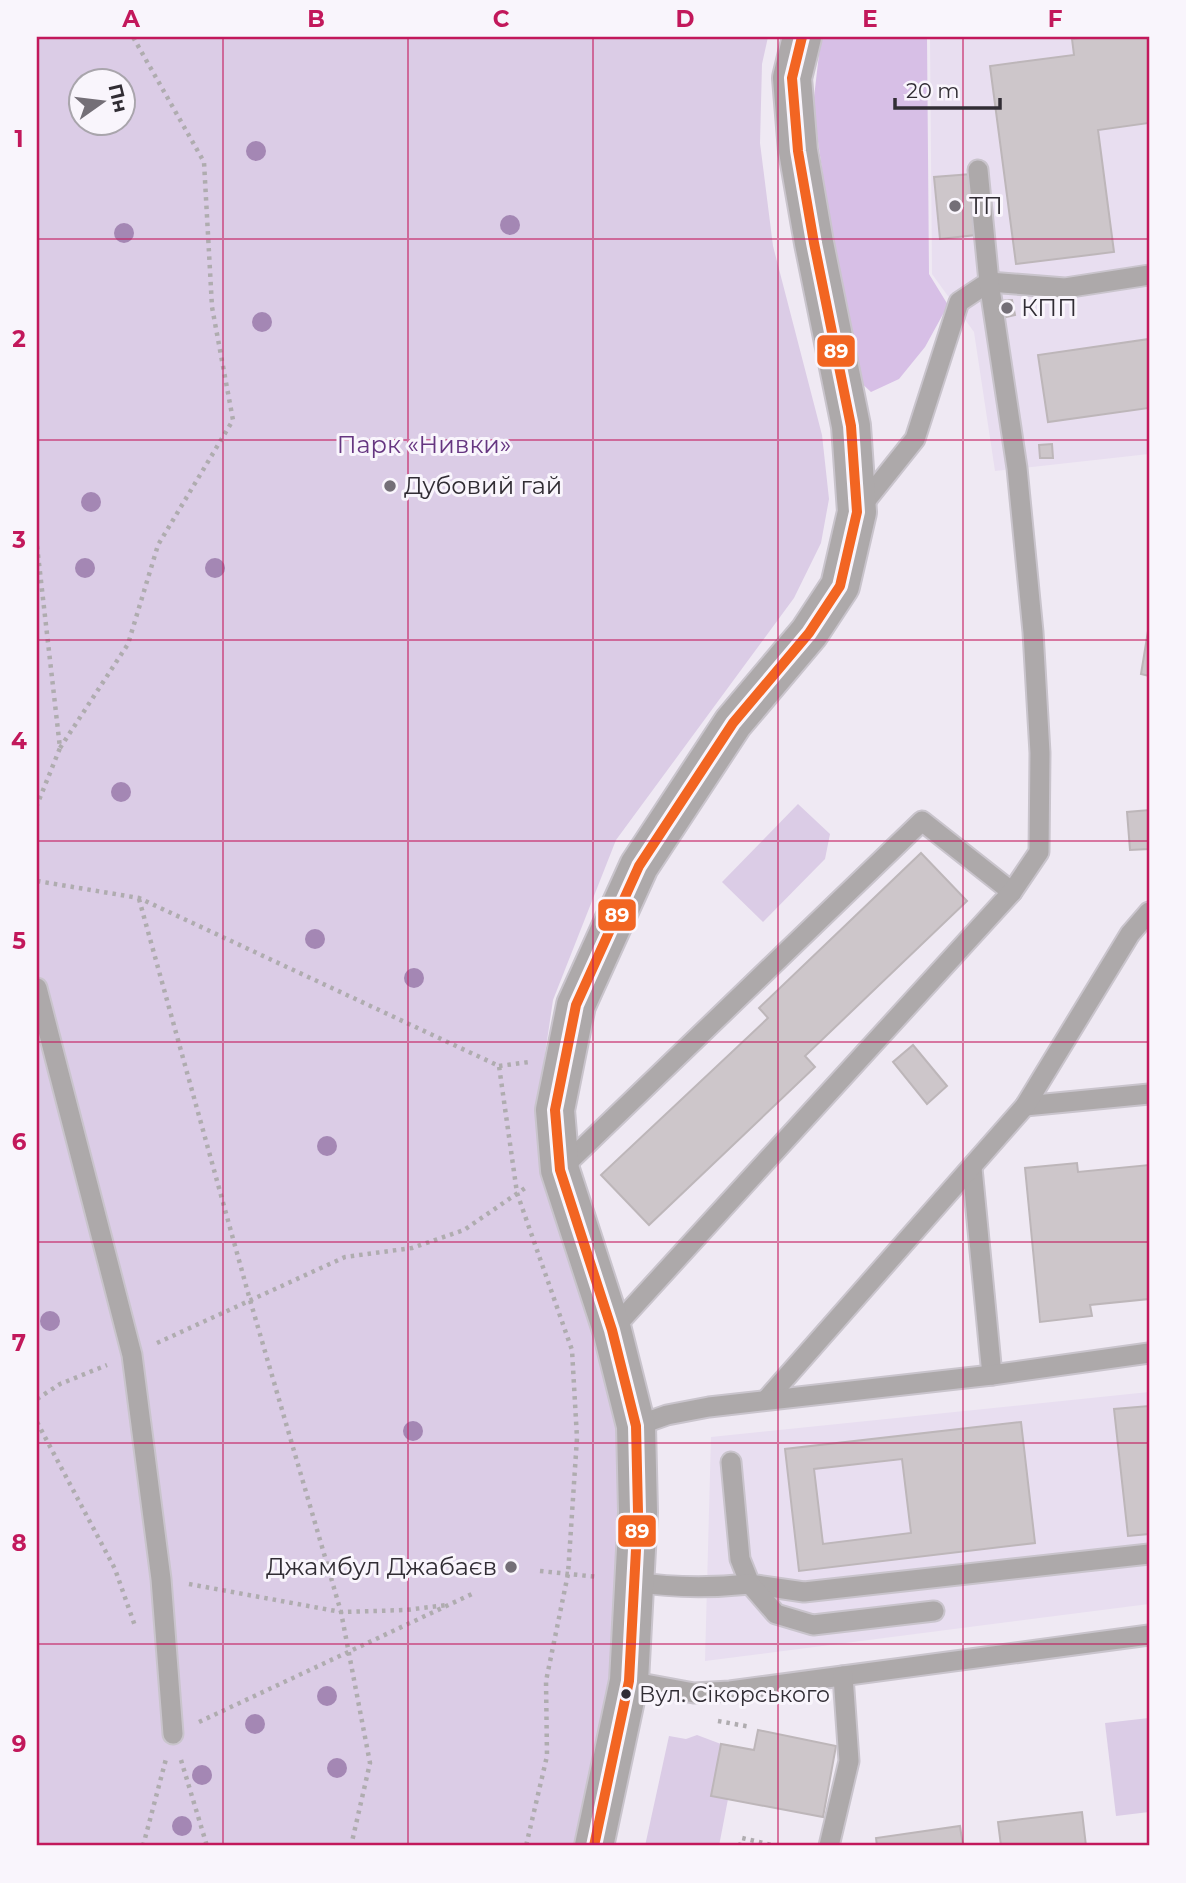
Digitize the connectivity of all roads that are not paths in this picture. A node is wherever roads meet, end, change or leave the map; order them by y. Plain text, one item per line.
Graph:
1 (802, 37) edge
2 (978, 170) dead end
3 (1149, 275) edge
4 (989, 282) junction
5 (857, 512) junction
6 (1012, 892) junction
7 (1149, 912) edge
8 (37, 988) edge
9 (1149, 1094) edge
10 (1025, 1107) junction
11 (972, 1168) junction
12 (550, 1175) junction
13 (612, 1330) junction
14 (1149, 1353) edge
15 (992, 1375) junction
16 (767, 1399) junction
17 (635, 1426) junction
18 (732, 1461) dead end
19 (1149, 1554) edge
20 (635, 1582) junction
21 (750, 1584) junction
22 (934, 1611) dead end
23 (1149, 1635) edge
24 (842, 1676) junction
25 (629, 1681) junction
26 (173, 1734) road end
27 (594, 1846) edge
28 (829, 1846) edge

1 - 5 street
2 - 4 lane
3 - 4 lane
4 - 5 lane
4 - 6 lane
5 - 12 street
6 - 12 lane
6 - 13 lane
7 - 10 lane
8 - 26 lane
9 - 10 lane
10 - 11 lane
11 - 15 lane
11 - 16 lane
12 - 13 street
13 - 17 street
14 - 15 lane
15 - 16 lane
16 - 17 lane
17 - 20 street
18 - 21 lane
19 - 21 lane
20 - 21 lane
20 - 25 street
21 - 22 lane
23 - 24 lane
24 - 25 lane
24 - 28 lane
25 - 27 street

